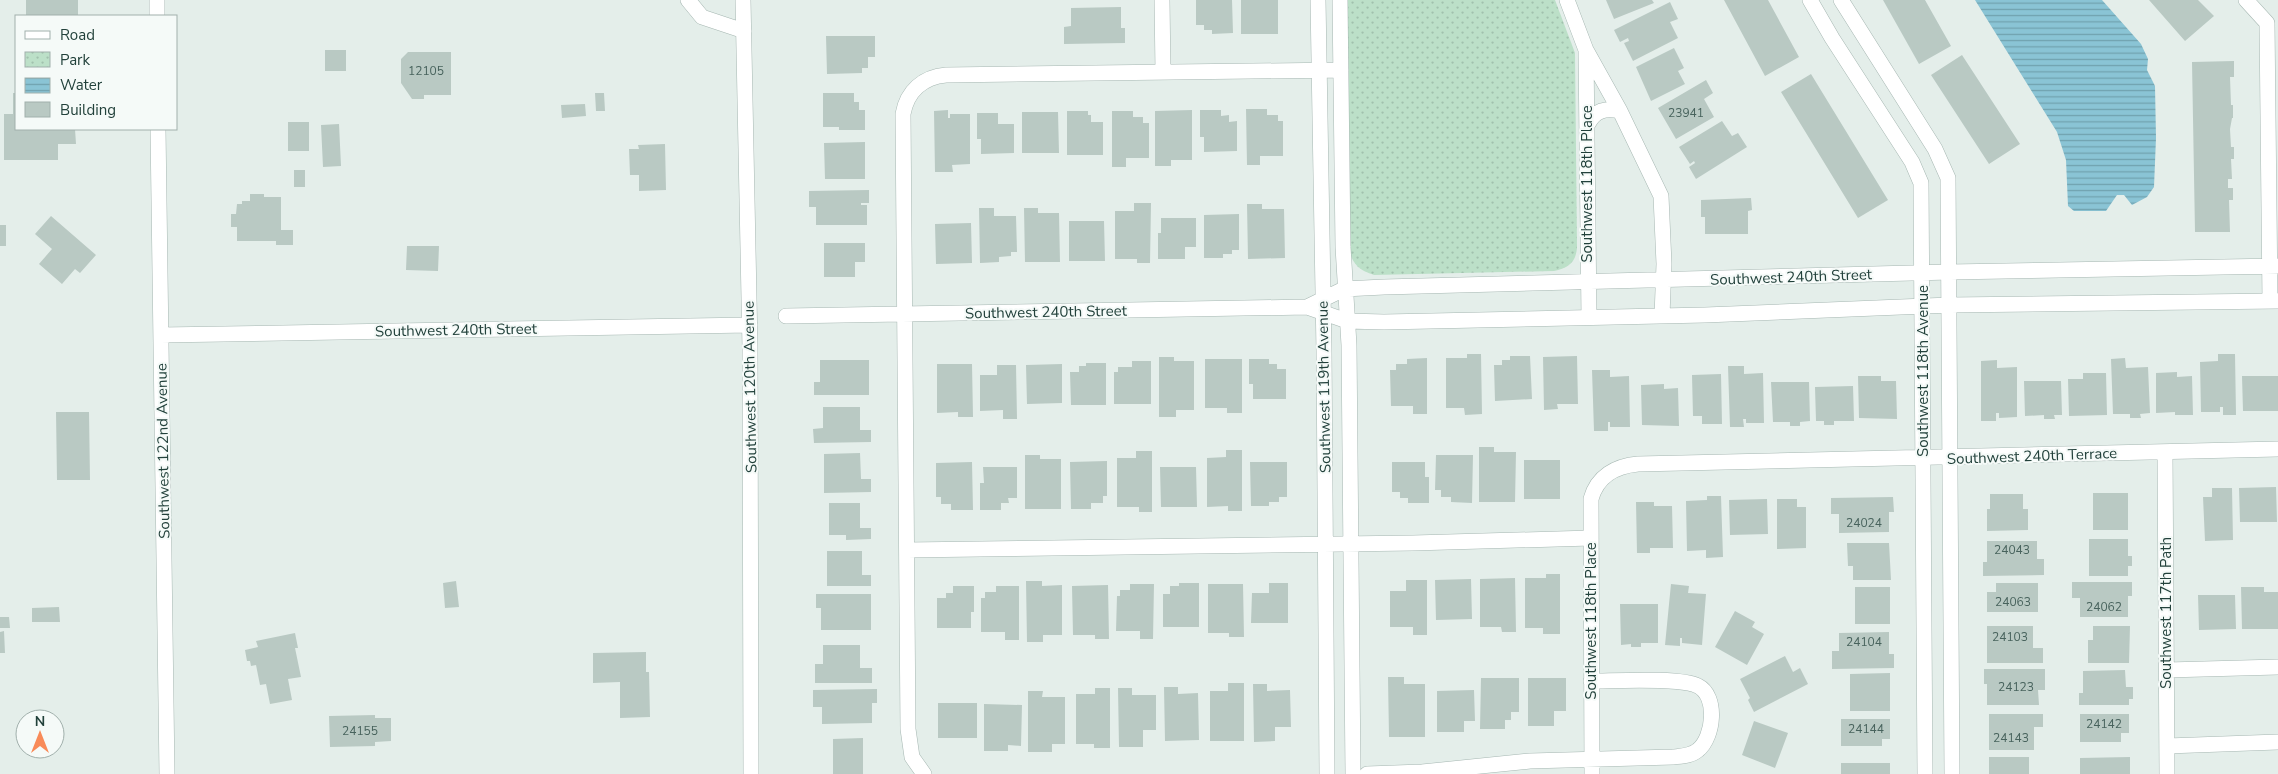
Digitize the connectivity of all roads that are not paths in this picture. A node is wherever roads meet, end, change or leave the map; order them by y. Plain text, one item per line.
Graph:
1 (157, 0) edge
2 (688, 0) edge
3 (743, 0) edge
4 (1162, 0) edge
5 (1318, 0) edge
6 (1340, 0) edge
7 (1567, 0) edge
8 (1810, 0) edge
9 (1841, 0) edge
10 (2246, 0) edge
11 (157, 15) edge
12 (2273, 23) edge
13 (744, 31) junction
14 (1586, 50) junction
15 (1319, 70) junction
16 (1341, 70) junction
17 (1163, 72) junction
18 (1620, 111) junction
19 (1588, 124) junction
20 (158, 130) edge
21 (2273, 267) edge
22 (1950, 272) junction
23 (1923, 273) junction
24 (1663, 281) junction
25 (1588, 283) junction
26 (1344, 289) junction
27 (2274, 301) edge
28 (1950, 305) junction
29 (1323, 306) junction
30 (1924, 306) junction
31 (786, 316) dead end
32 (905, 316) junction
33 (1662, 316) junction
34 (1589, 317) junction
35 (1347, 322) junction
36 (750, 325) junction
37 (161, 335) junction
38 (2278, 450) edge
39 (2165, 452) junction
40 (1950, 458) junction
41 (1923, 459) junction
42 (1608, 473) joint
43 (1591, 538) junction
44 (1351, 543) junction
45 (1326, 544) junction
46 (907, 550) junction
47 (2278, 667) edge
48 (2167, 670) junction
49 (1591, 681) junction
50 (2278, 742) edge
51 (2167, 746) junction
52 (1592, 767) edge
53 (167, 774) edge
54 (751, 774) edge
55 (924, 774) edge
56 (1327, 774) edge
57 (1352, 774) edge
58 (1367, 774) edge
59 (1925, 774) edge
60 (1952, 774) edge
61 (2167, 774) edge

1 - 11 street
2 - 13 street
3 - 13 street, Southwest 120th Avenue
4 - 17 street
5 - 15 street, Southwest 119th Avenue
6 - 16 street, Southwest 119th Avenue
7 - 14 street, Southwest 118th Place
8 - 23 street, Southwest 118th Avenue
9 - 22 street, Southwest 118th Avenue
10 - 12 street
12 - 21 street
13 - 36 street, Southwest 120th Avenue
14 - 18 street, Southwest 118th Place
14 - 19 street, Southwest 118th Place
15 - 16 street
15 - 17 street
15 - 29 street, Southwest 119th Avenue
16 - 26 street, Southwest 119th Avenue
17 - 32 street
18 - 19 street
18 - 24 street, Southwest 118th Place
19 - 25 street, Southwest 118th Place
20 - 37 street, Southwest 122nd Avenue
21 - 22 street, Southwest 240th Street
21 - 27 street
22 - 23 street, Southwest 240th Street
22 - 28 street, Southwest 118th Avenue
23 - 24 street, Southwest 240th Street
23 - 30 street, Southwest 118th Avenue
24 - 25 street, Southwest 240th Street
24 - 33 street, Southwest 118th Place
25 - 26 street, Southwest 240th Street
25 - 34 street, Southwest 118th Place
26 - 29 street, Southwest 240th Street
26 - 35 street, Southwest 119th Avenue
27 - 28 street
28 - 30 street
28 - 40 street, Southwest 118th Avenue
29 - 32 street, Southwest 240th Street
29 - 35 street
29 - 45 street, Southwest 119th Avenue
30 - 33 street
30 - 41 street, Southwest 118th Avenue
31 - 32 street, Southwest 240th Street
32 - 46 street
33 - 34 street
34 - 35 street
35 - 44 street, Southwest 119th Avenue
36 - 37 street, Southwest 240th Street
36 - 54 street, Southwest 120th Avenue
37 - 53 street, Southwest 122nd Avenue
38 - 39 street, Southwest 240th Terrace
39 - 40 street, Southwest 240th Terrace
39 - 48 street, Southwest 117th Path
40 - 41 street, Southwest 240th Terrace
40 - 60 street, Southwest 118th Avenue
41 - 42 street, Southwest 240th Terrace
41 - 59 street, Southwest 118th Avenue
42 - 43 street, Southwest 118th Place
43 - 44 street
43 - 49 street, Southwest 118th Place
44 - 45 street
44 - 57 street, Southwest 119th Avenue
45 - 46 street
45 - 56 street, Southwest 119th Avenue
46 - 55 street
47 - 48 street
48 - 51 street, Southwest 117th Path
49 - 52 street, Southwest 118th Place
49 - 52 street
50 - 51 street
51 - 61 street, Southwest 117th Path
52 - 58 street

